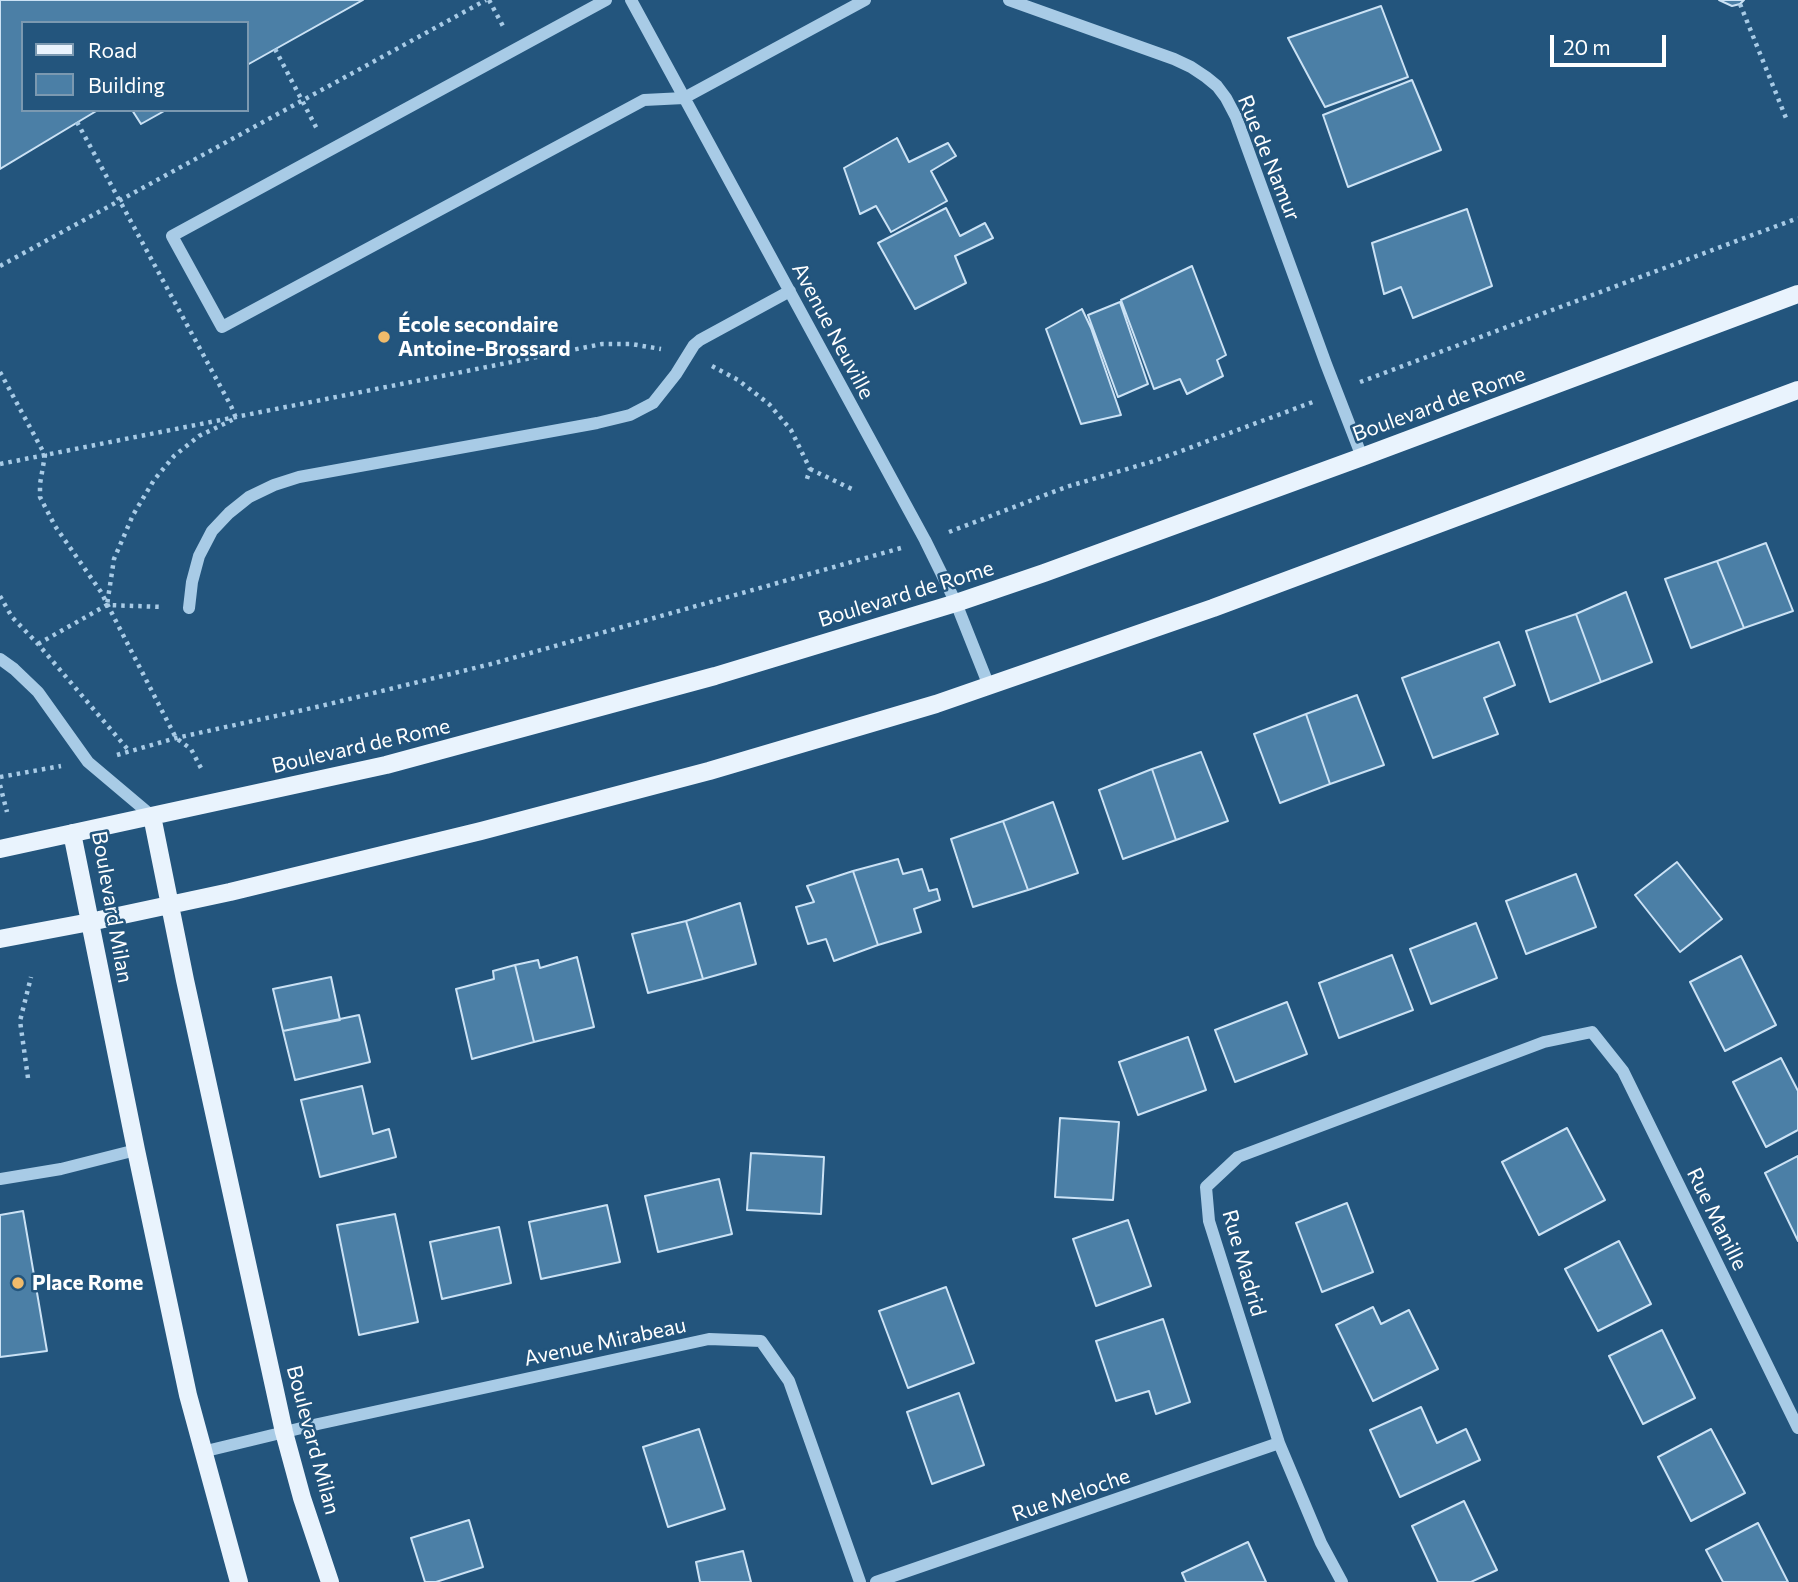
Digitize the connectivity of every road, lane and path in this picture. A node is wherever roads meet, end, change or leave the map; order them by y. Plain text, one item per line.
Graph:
1 (486, 0) edge
2 (606, 0) edge
3 (631, 0) edge
4 (865, 0) edge
5 (1009, 0) edge
6 (1740, 4) dead end
7 (275, 49) dead end
8 (684, 98) junction
9 (302, 100) junction
10 (1786, 118) dead end
11 (77, 122) dead end
12 (120, 200) junction
13 (1798, 218) edge
14 (0, 266) edge
15 (790, 291) junction
16 (1798, 294) edge
17 (662, 349) dead end
18 (712, 366) dead end
19 (0, 372) edge
20 (1358, 383) dead end
21 (1798, 390) edge
22 (1317, 400) dead end
23 (236, 418) junction
24 (45, 455) junction
25 (1362, 457) junction
26 (0, 464) edge
27 (810, 469) junction
28 (806, 482) dead end
29 (856, 491) dead end
30 (959, 528) dead end
31 (890, 552) dead end
32 (0, 596) edge
33 (956, 603) junction
34 (107, 605) junction
35 (189, 608) joint
36 (38, 644) junction
37 (0, 659) edge
38 (989, 687) junction
39 (176, 738) junction
40 (130, 752) junction
41 (115, 755) dead end
42 (59, 767) dead end
43 (202, 770) dead end
44 (0, 777) edge
45 (0, 785) edge
46 (7, 812) dead end
47 (152, 816) junction
48 (72, 833) junction
49 (0, 849) edge
50 (170, 905) junction
51 (90, 922) junction
52 (0, 939) edge
53 (31, 977) dead end
54 (1592, 1032) joint
55 (28, 1078) dead end
56 (136, 1150) junction
57 (0, 1179) edge
58 (1798, 1428) edge
59 (284, 1432) junction
60 (1279, 1443) junction
61 (202, 1452) junction
62 (239, 1582) edge
63 (330, 1582) edge
64 (860, 1582) edge
65 (876, 1582) edge
66 (1342, 1582) edge

1 - 9 path
2 - 8 street
3 - 8 street, Avenue Neuville
4 - 8 street
5 - 25 street, Rue de Namur
6 - 10 path
7 - 9 path
8 - 15 street, Avenue Neuville
9 - 12 path
11 - 12 path
12 - 14 path
12 - 23 path
13 - 20 path
15 - 33 street, Avenue Neuville
15 - 35 street
16 - 25 main road, Boulevard de Rome
17 - 23 path
18 - 27 path
19 - 24 path
21 - 38 main road
22 - 30 path
23 - 24 path
23 - 34 path
24 - 26 path
24 - 34 path
25 - 33 main road, Boulevard de Rome
27 - 28 path
27 - 29 path
31 - 39 path
32 - 36 path
33 - 38 street, Avenue Neuville
33 - 47 main road, Boulevard de Rome
34 - 35 path
34 - 36 path
34 - 39 path
36 - 40 path
37 - 47 street
38 - 50 main road
39 - 40 path
39 - 43 path
40 - 41 path
42 - 44 path
45 - 46 path
47 - 48 main road, Boulevard de Rome
47 - 50 main road, Boulevard Milan
48 - 49 main road, Boulevard de Rome
48 - 51 main road, Boulevard Milan
50 - 51 main road
50 - 59 main road, Boulevard Milan
51 - 52 main road
51 - 56 main road, Boulevard Milan
53 - 55 path
54 - 58 street, Rue Manille
54 - 60 street, Rue Madrid
56 - 57 street
56 - 61 main road, Boulevard Milan
59 - 61 street, Avenue Mirabeau
59 - 63 main road, Boulevard Milan
59 - 64 street, Avenue Mirabeau
60 - 65 street, Rue Meloche
60 - 66 street, Rue Madrid
61 - 62 main road, Boulevard Milan

